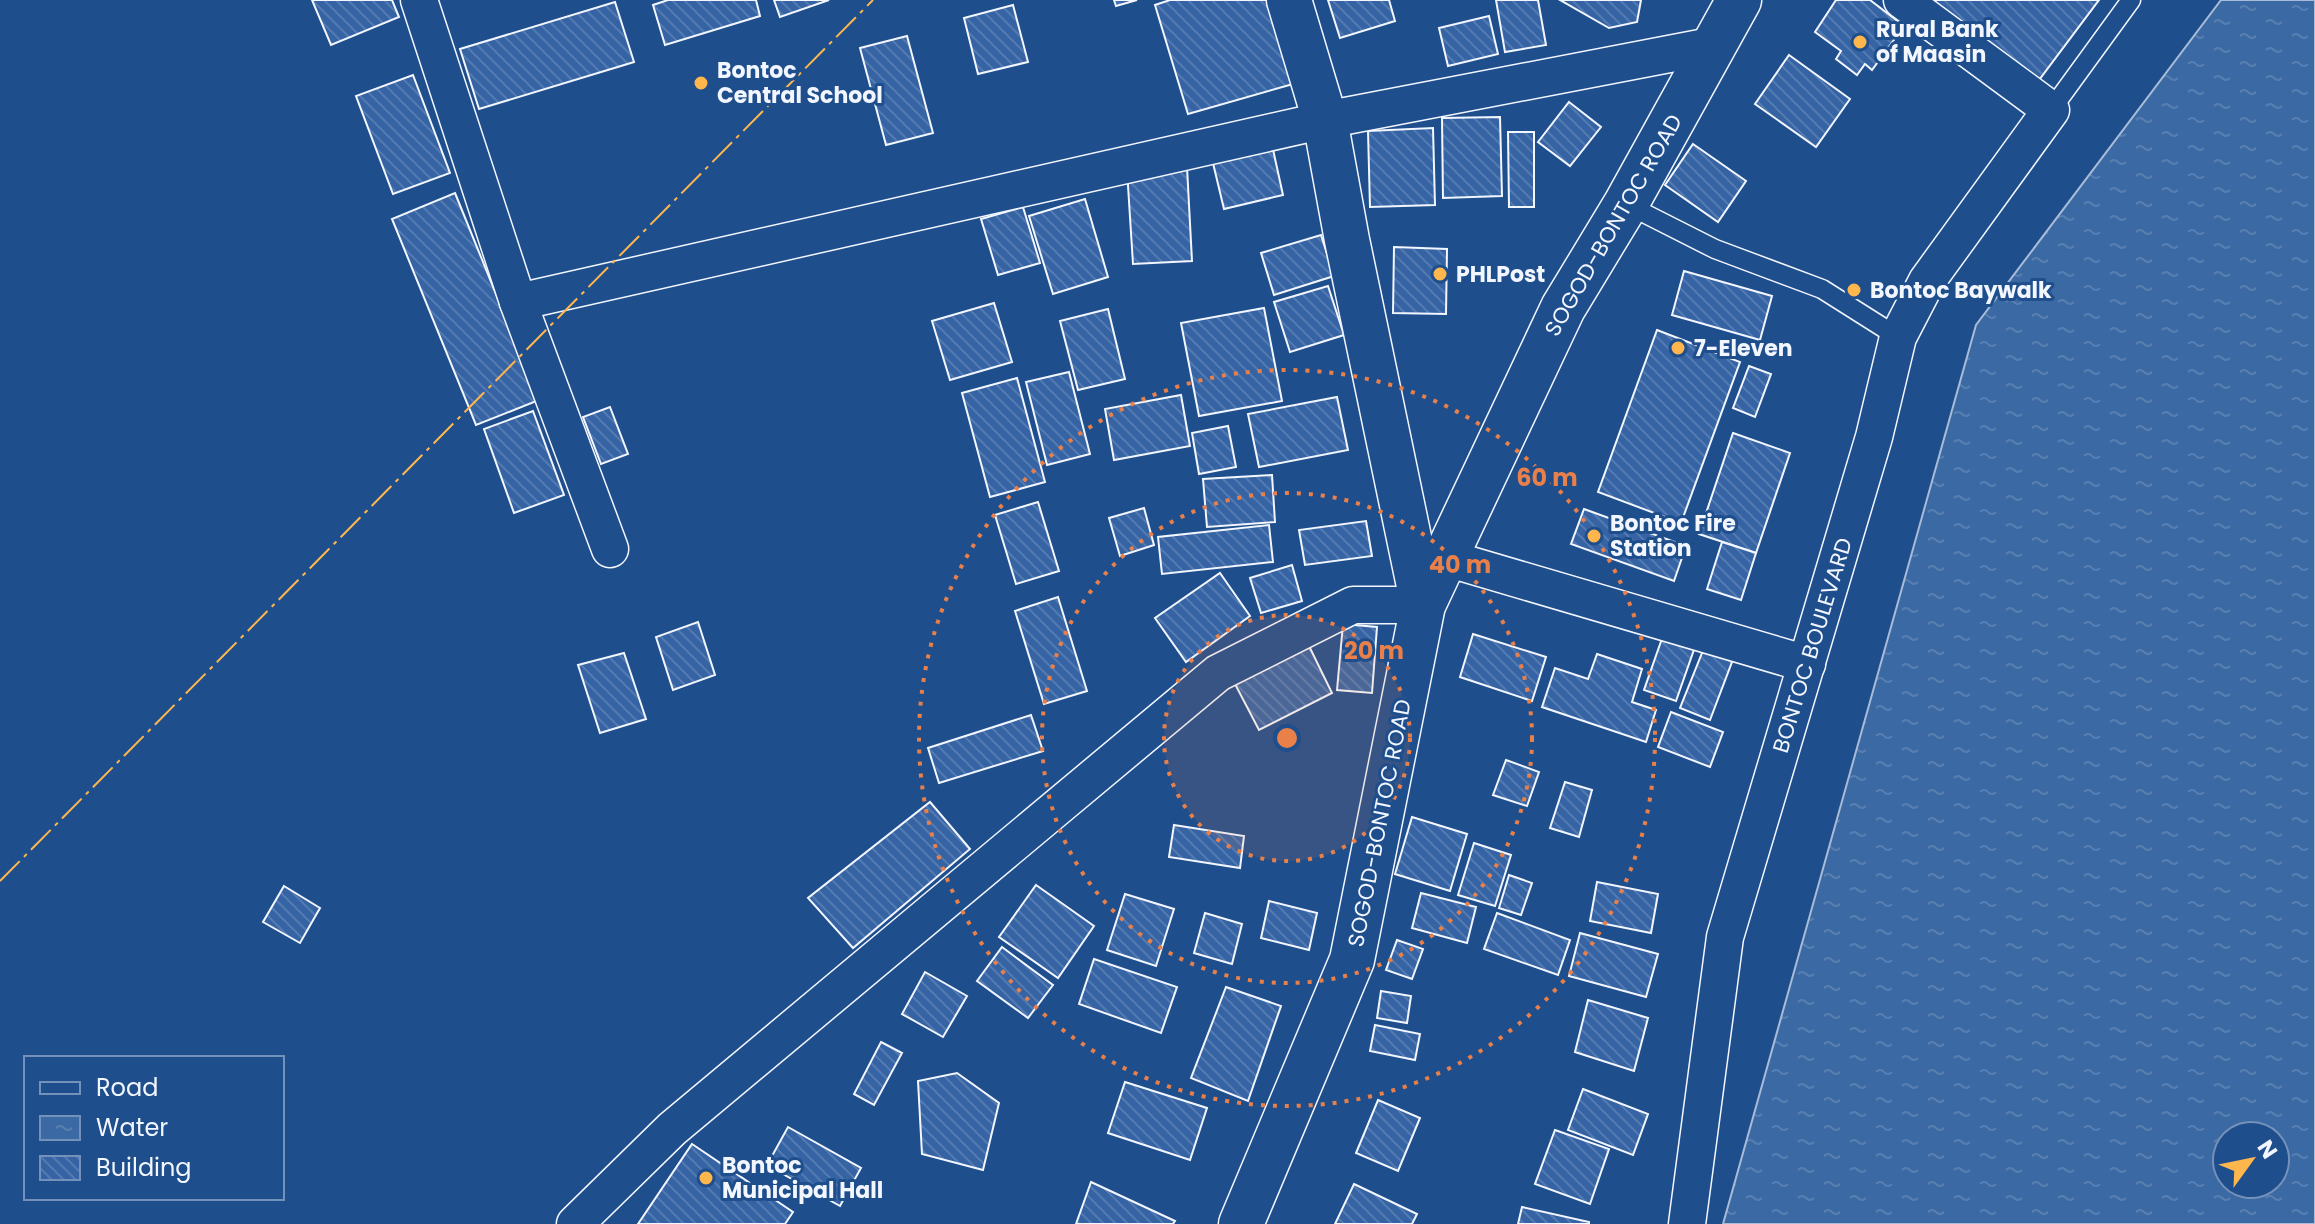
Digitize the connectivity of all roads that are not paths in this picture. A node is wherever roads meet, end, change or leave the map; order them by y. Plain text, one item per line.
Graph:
1 (419, 0) edge
2 (1289, 0) edge
3 (1739, 0) edge
4 (1902, 0) edge
5 (2131, 0) edge
6 (1716, 45) junction
7 (2051, 110) junction
8 (1325, 120) junction
9 (1626, 204) junction
10 (518, 302) junction
11 (1898, 337) junction
12 (610, 549) dead end
13 (1443, 557) junction
14 (1423, 605) junction
15 (1807, 664) junction
16 (575, 1224) edge
17 (1241, 1224) edge
18 (1687, 1224) edge

1 - 10 street
2 - 8 main road
3 - 6 main road, SOGOD-BONTOC ROAD
4 - 7 street
5 - 7 lane
6 - 8 street
6 - 9 main road, SOGOD-BONTOC ROAD
7 - 11 street, BONTOC BOULEVARD
8 - 10 street
8 - 14 main road
9 - 11 lane
9 - 13 main road, SOGOD-BONTOC ROAD
10 - 12 street
11 - 15 street, BONTOC BOULEVARD
13 - 14 main road, SOGOD-BONTOC ROAD
13 - 15 street
14 - 16 street
14 - 17 main road, SOGOD-BONTOC ROAD
15 - 18 street, BONTOC BOULEVARD

